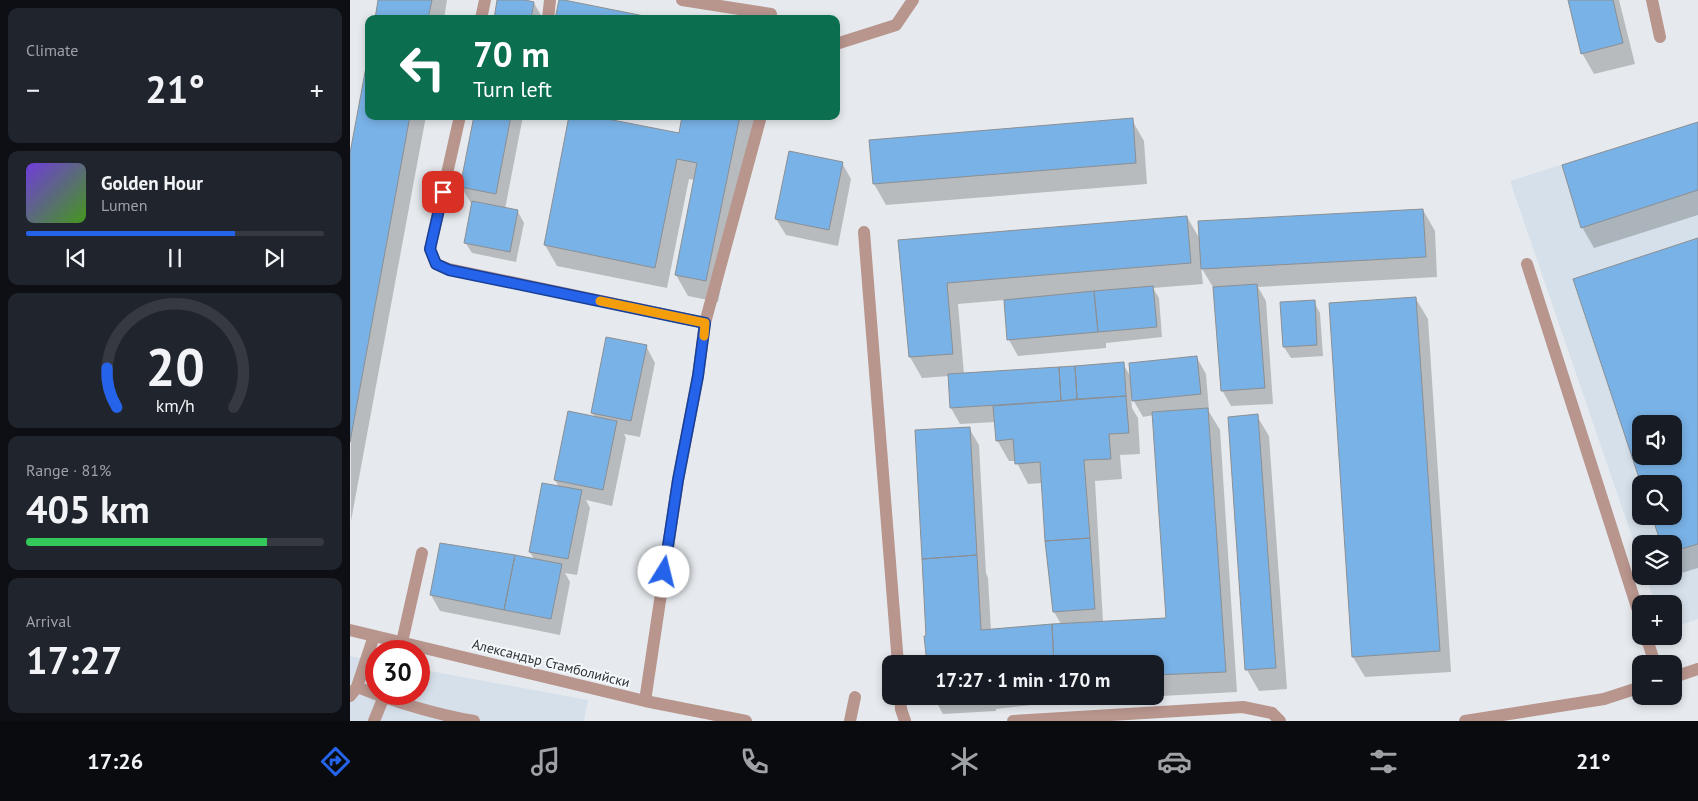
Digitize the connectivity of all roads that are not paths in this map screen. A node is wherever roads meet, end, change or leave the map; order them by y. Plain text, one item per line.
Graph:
1 (485, 0) edge
2 (550, 0) edge
3 (682, 0) edge
4 (913, 0) edge
5 (1652, 0) edge
6 (482, 15) edge
7 (548, 15) edge
8 (771, 15) edge
9 (1660, 37) dead end
10 (840, 43) edge
11 (459, 120) edge
12 (760, 120) edge
13 (864, 232) dead end
14 (1527, 264) dead end
15 (705, 323) junction
16 (422, 553) dead end
17 (1633, 595) edge
18 (350, 630) edge
19 (374, 636) junction
20 (384, 640) edge
21 (403, 640) edge
22 (430, 653) edge
23 (897, 655) edge
24 (1698, 669) edge
25 (1682, 674) edge
26 (1632, 690) edge
27 (354, 691) edge
28 (854, 697) dead end
29 (645, 701) junction
30 (380, 705) edge
31 (411, 705) edge
32 (901, 705) edge
33 (452, 719) edge
34 (374, 721) edge
35 (474, 721) edge
36 (746, 721) edge
37 (850, 721) edge
38 (905, 721) edge
39 (1013, 721) edge
40 (1280, 721) edge
41 (1465, 721) edge

1 - 6 street
2 - 7 street
3 - 8 street
4 - 10 street
5 - 9 street
11 - 15 street
12 - 15 street
13 - 23 street
14 - 17 street
15 - 29 street
16 - 21 street
18 - 19 street, Александър Стамболийски
19 - 20 street, Александър Стамболийски
19 - 27 street
22 - 29 street, Александър Стамболийски
24 - 25 street
26 - 41 street
28 - 37 street
29 - 36 street, Александър Стамболийски
30 - 34 street
31 - 33 street
32 - 38 street
33 - 35 street
39 - 40 street

